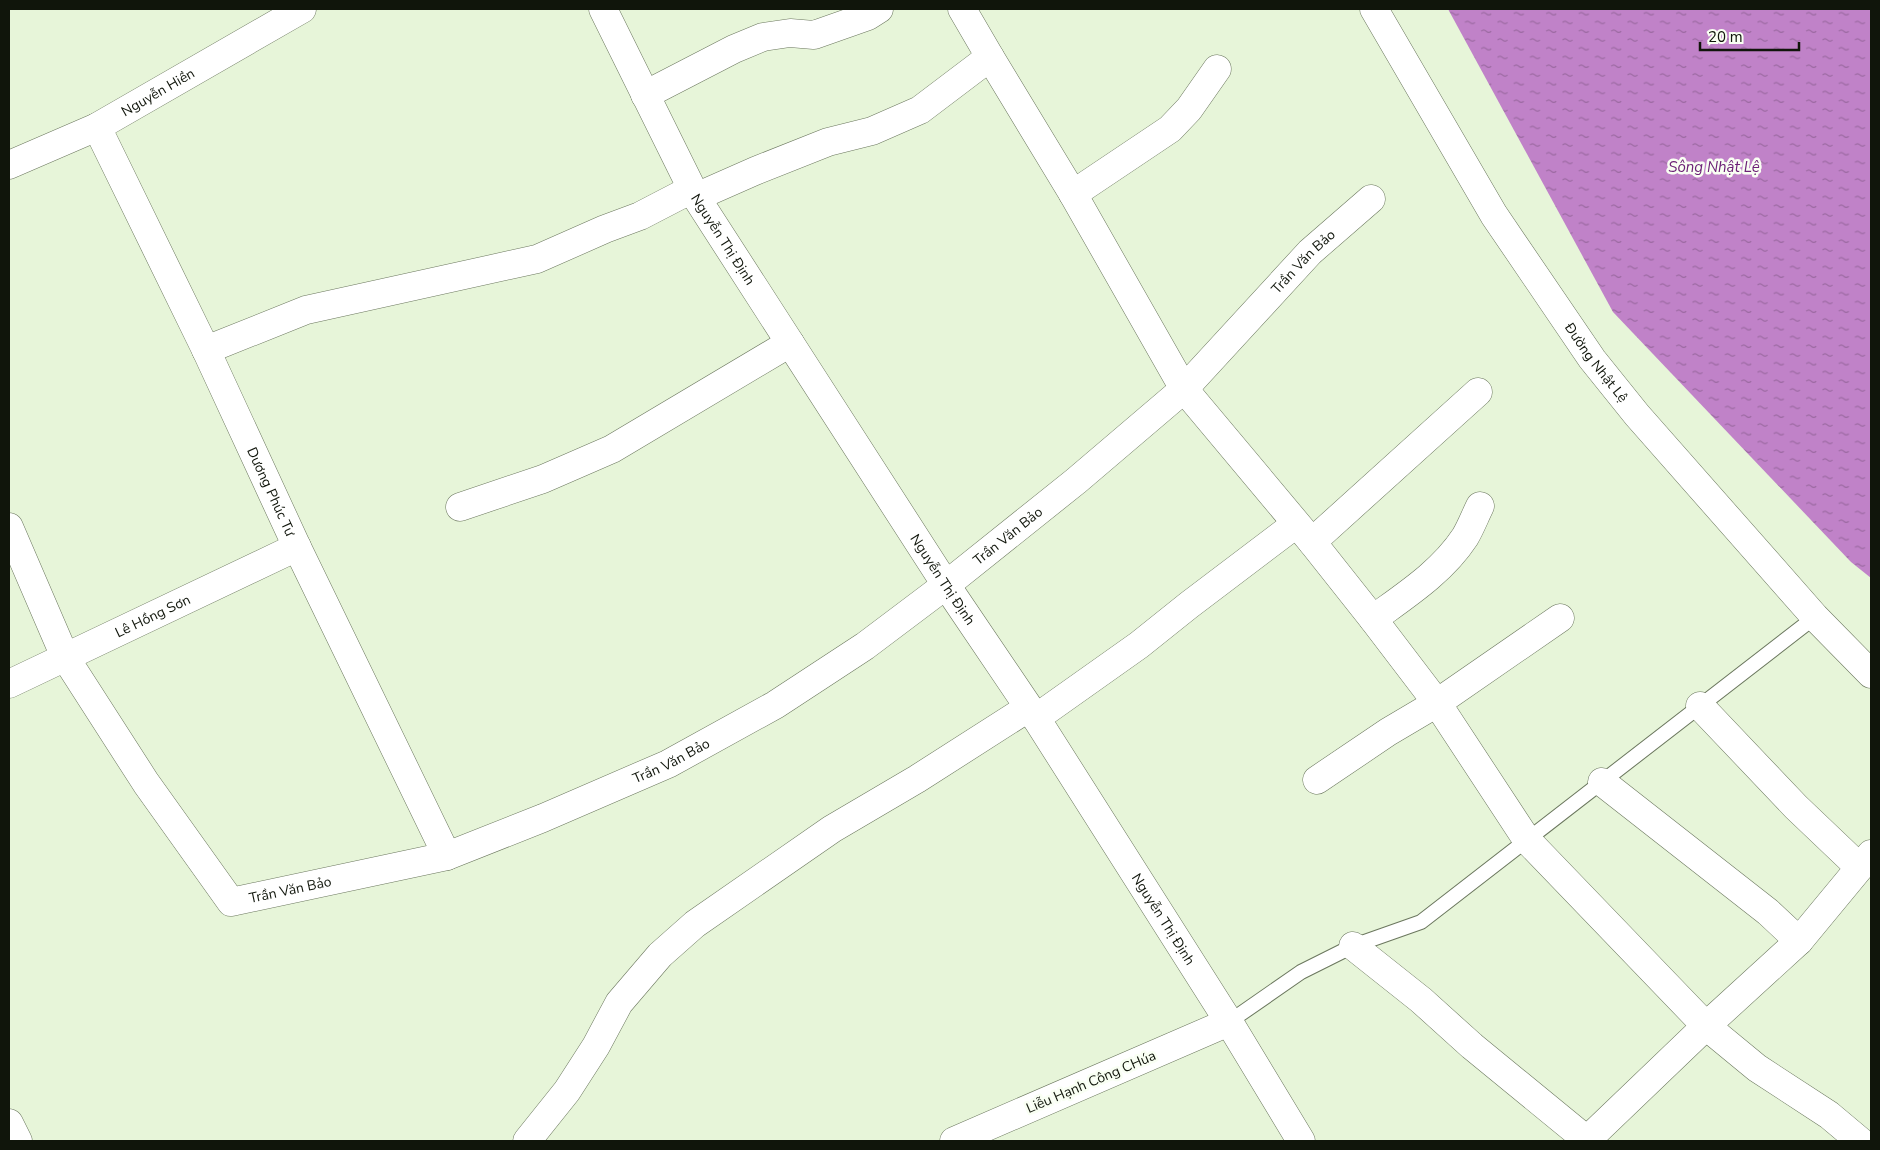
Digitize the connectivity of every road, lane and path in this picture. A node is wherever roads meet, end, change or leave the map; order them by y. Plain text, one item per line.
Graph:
1 (302, 9) edge
2 (603, 9) edge
3 (879, 9) edge
4 (1374, 9) edge
5 (967, 10) edge
6 (990, 57) junction
7 (1217, 69) dead end
8 (645, 95) junction
9 (97, 127) junction
10 (9, 165) edge
11 (694, 193) junction
12 (1073, 194) junction
13 (1371, 199) dead end
14 (790, 343) junction
15 (206, 350) junction
16 (1184, 389) junction
17 (1478, 392) dead end
18 (1480, 506) dead end
19 (460, 507) dead end
20 (9, 527) edge
21 (1304, 533) junction
22 (297, 547) junction
23 (946, 585) junction
24 (1814, 617) junction
25 (1560, 618) dead end
26 (1373, 619) junction
27 (65, 657) junction
28 (1871, 674) edge
29 (9, 684) edge
30 (1437, 703) junction
31 (1700, 706) junction
32 (1032, 713) junction
33 (1317, 780) dead end
34 (1602, 782) junction
35 (1527, 840) junction
36 (447, 856) junction
37 (1865, 860) edge
38 (1798, 941) junction
39 (1353, 946) junction
40 (1229, 1022) junction
41 (1706, 1026) junction
42 (9, 1123) edge
43 (18, 1141) edge
44 (527, 1141) edge
45 (954, 1141) edge
46 (1301, 1141) edge
47 (1588, 1141) edge
48 (1860, 1141) edge

1 - 9 street, Nguyễn Hiền
2 - 8 street, Nguyễn Thị Định
3 - 8 street
4 - 24 street, Đường Nhật Lệ
5 - 6 street
6 - 11 street
6 - 12 street
7 - 12 street
8 - 11 street, Nguyễn Thị Định
9 - 10 street, Nguyễn Hiền
9 - 15 street, Dương Phúc Tư
11 - 14 street, Nguyễn Thị Định
11 - 15 street
12 - 16 street
13 - 16 street, Trần Văn Bảo
14 - 19 street
14 - 23 street, Nguyễn Thị Định
15 - 22 street, Dương Phúc Tư
16 - 21 street
16 - 23 street, Trần Văn Bảo
17 - 21 street
18 - 26 street
20 - 27 street, Trần Văn Bảo
21 - 26 street
21 - 32 street
22 - 27 street, Lê Hồng Sơn
22 - 36 street, Dương Phúc Tư
23 - 32 street, Nguyễn Thị Định
23 - 36 street, Trần Văn Bảo
24 - 28 street, Đường Nhật Lệ
24 - 31 lane
25 - 30 street
26 - 30 street
27 - 29 street, Lê Hồng Sơn
27 - 36 street, Trần Văn Bảo
30 - 33 street
30 - 35 street
31 - 34 lane
31 - 37 street
32 - 40 street, Nguyễn Thị Định
32 - 44 street
34 - 35 lane
34 - 38 street
35 - 39 lane
35 - 41 street
37 - 38 street
38 - 41 street
39 - 40 lane
39 - 47 street
40 - 45 street, Liễu Hạnh Công CHúa
40 - 46 street, Nguyễn Thị Định
41 - 47 street
41 - 48 street
42 - 43 street

